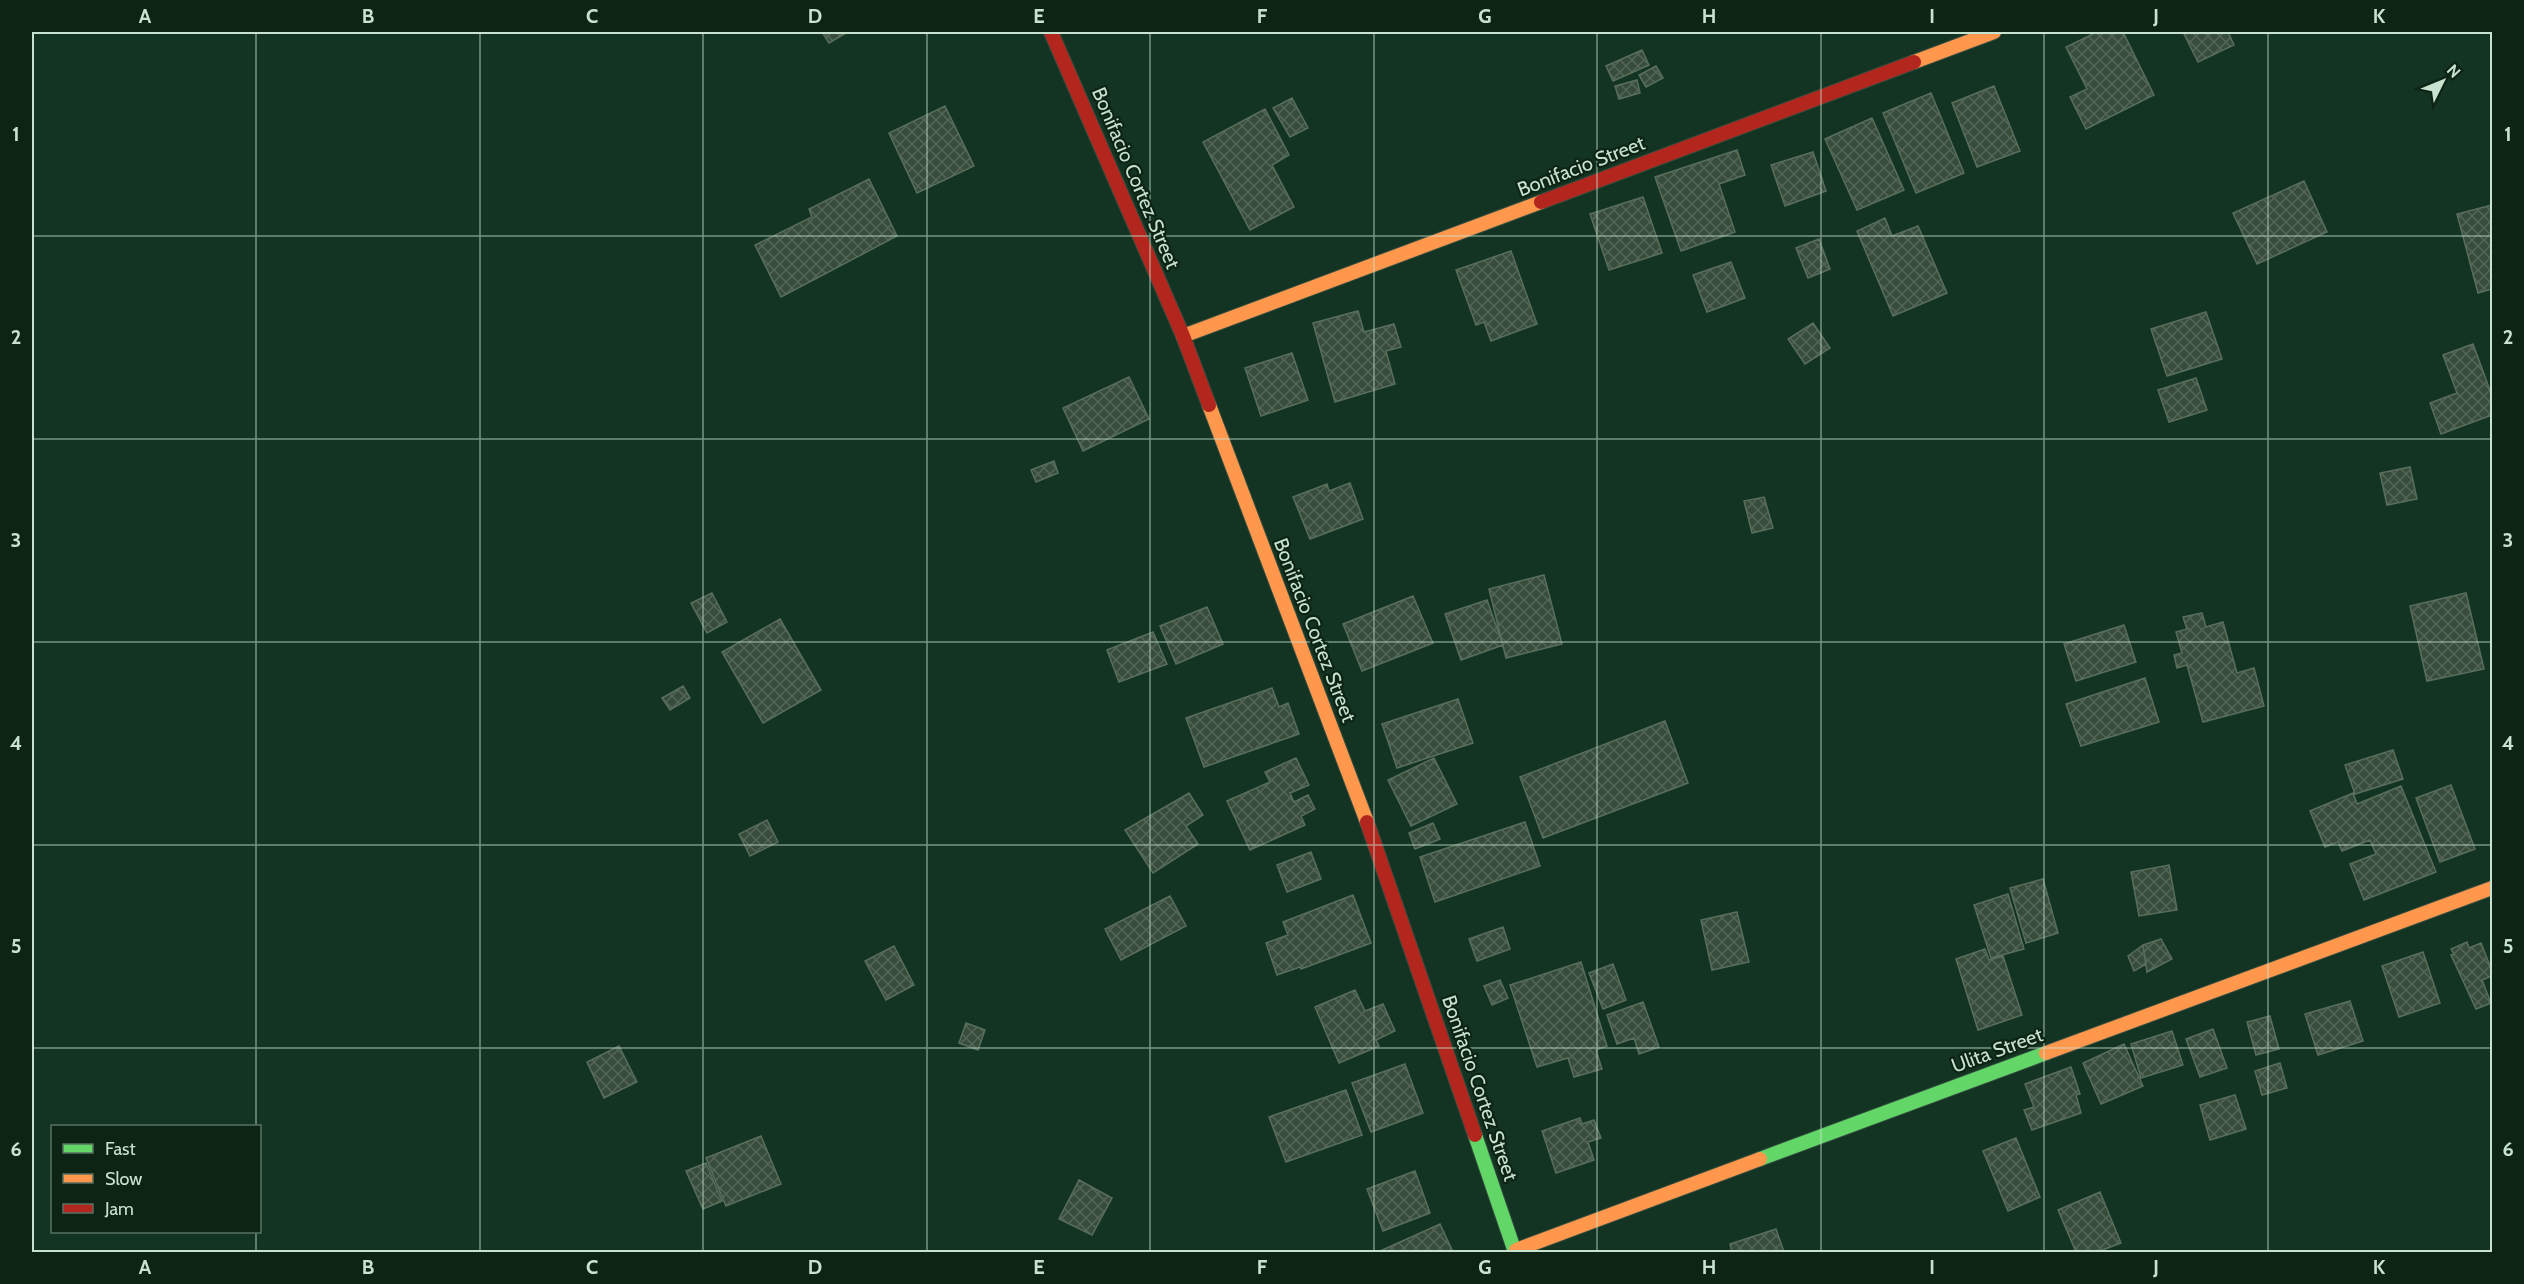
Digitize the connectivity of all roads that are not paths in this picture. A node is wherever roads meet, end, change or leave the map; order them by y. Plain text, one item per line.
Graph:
1 (1051, 32) edge
2 (1994, 32) edge
3 (1183, 336) junction
4 (2493, 888) edge
5 (1515, 1251) edge

1 - 3 street, Bonifacio Cortez Street
2 - 3 street, Bonifacio Street
3 - 5 street, Bonifacio Cortez Street
4 - 5 street, Ulita Street

